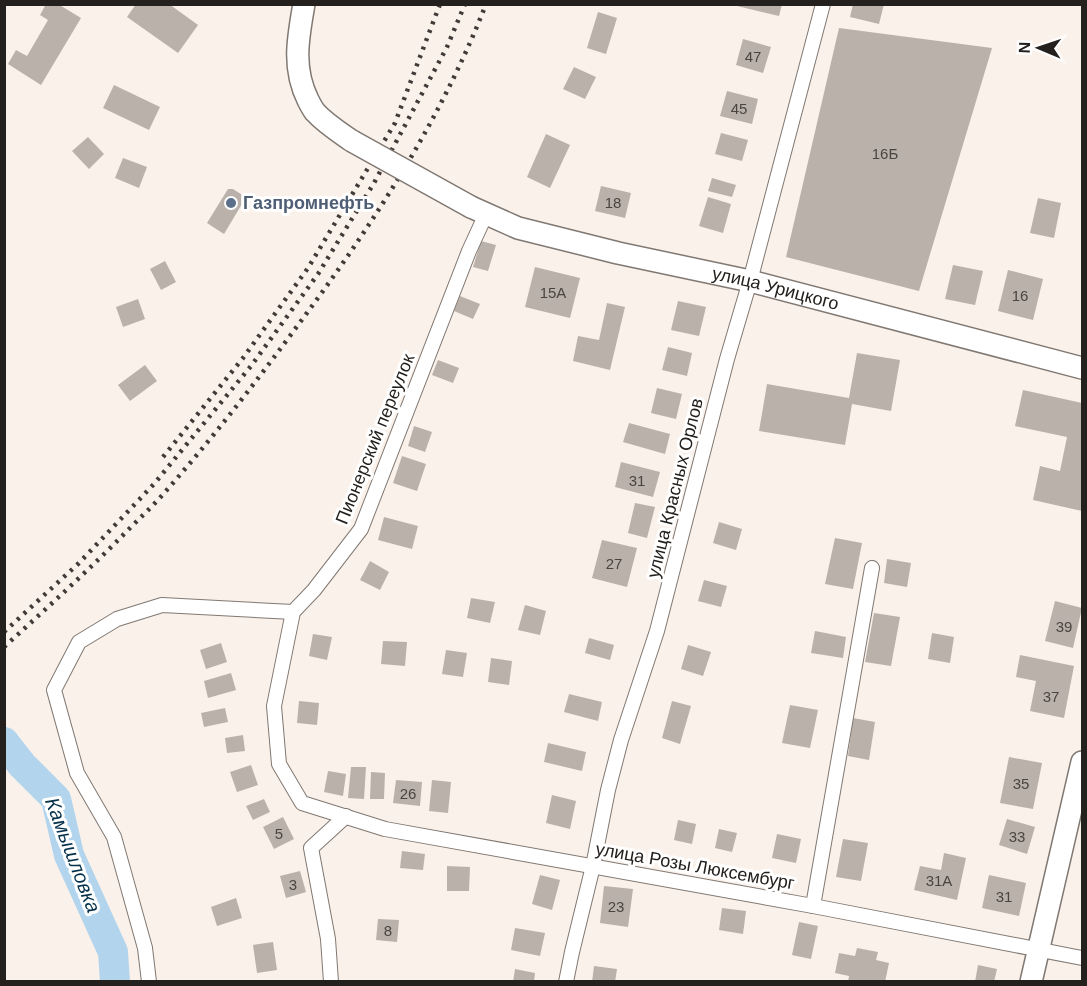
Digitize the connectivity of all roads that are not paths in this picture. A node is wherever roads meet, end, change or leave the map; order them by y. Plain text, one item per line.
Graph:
1 (304, 4) edge
2 (823, 4) edge
3 (478, 210) junction
4 (750, 282) junction
5 (1083, 368) edge
6 (872, 568) dead end
7 (293, 612) junction
8 (1083, 762) edge
9 (346, 816) junction
10 (593, 866) junction
11 (813, 906) junction
12 (1038, 950) junction
13 (1083, 958) edge
14 (149, 981) edge
15 (331, 981) edge
16 (566, 981) edge
17 (1031, 981) edge

1 - 3 main road, улица Урицкого, bridge
2 - 4 street, улица Красных Орлов
3 - 4 main road, улица Урицкого
3 - 7 street, Пионерский переулок
4 - 5 main road, улица Урицкого
4 - 10 street, улица Красных Орлов
6 - 11 street
7 - 9 street, улица Розы Люксембург
7 - 14 street
8 - 12 main road
9 - 10 street, улица Розы Люксембург
9 - 15 street
10 - 11 street, улица Розы Люксембург
10 - 16 street, улица Красных Орлов
11 - 12 street, улица Розы Люксембург
12 - 13 street, улица Розы Люксембург
12 - 17 main road

